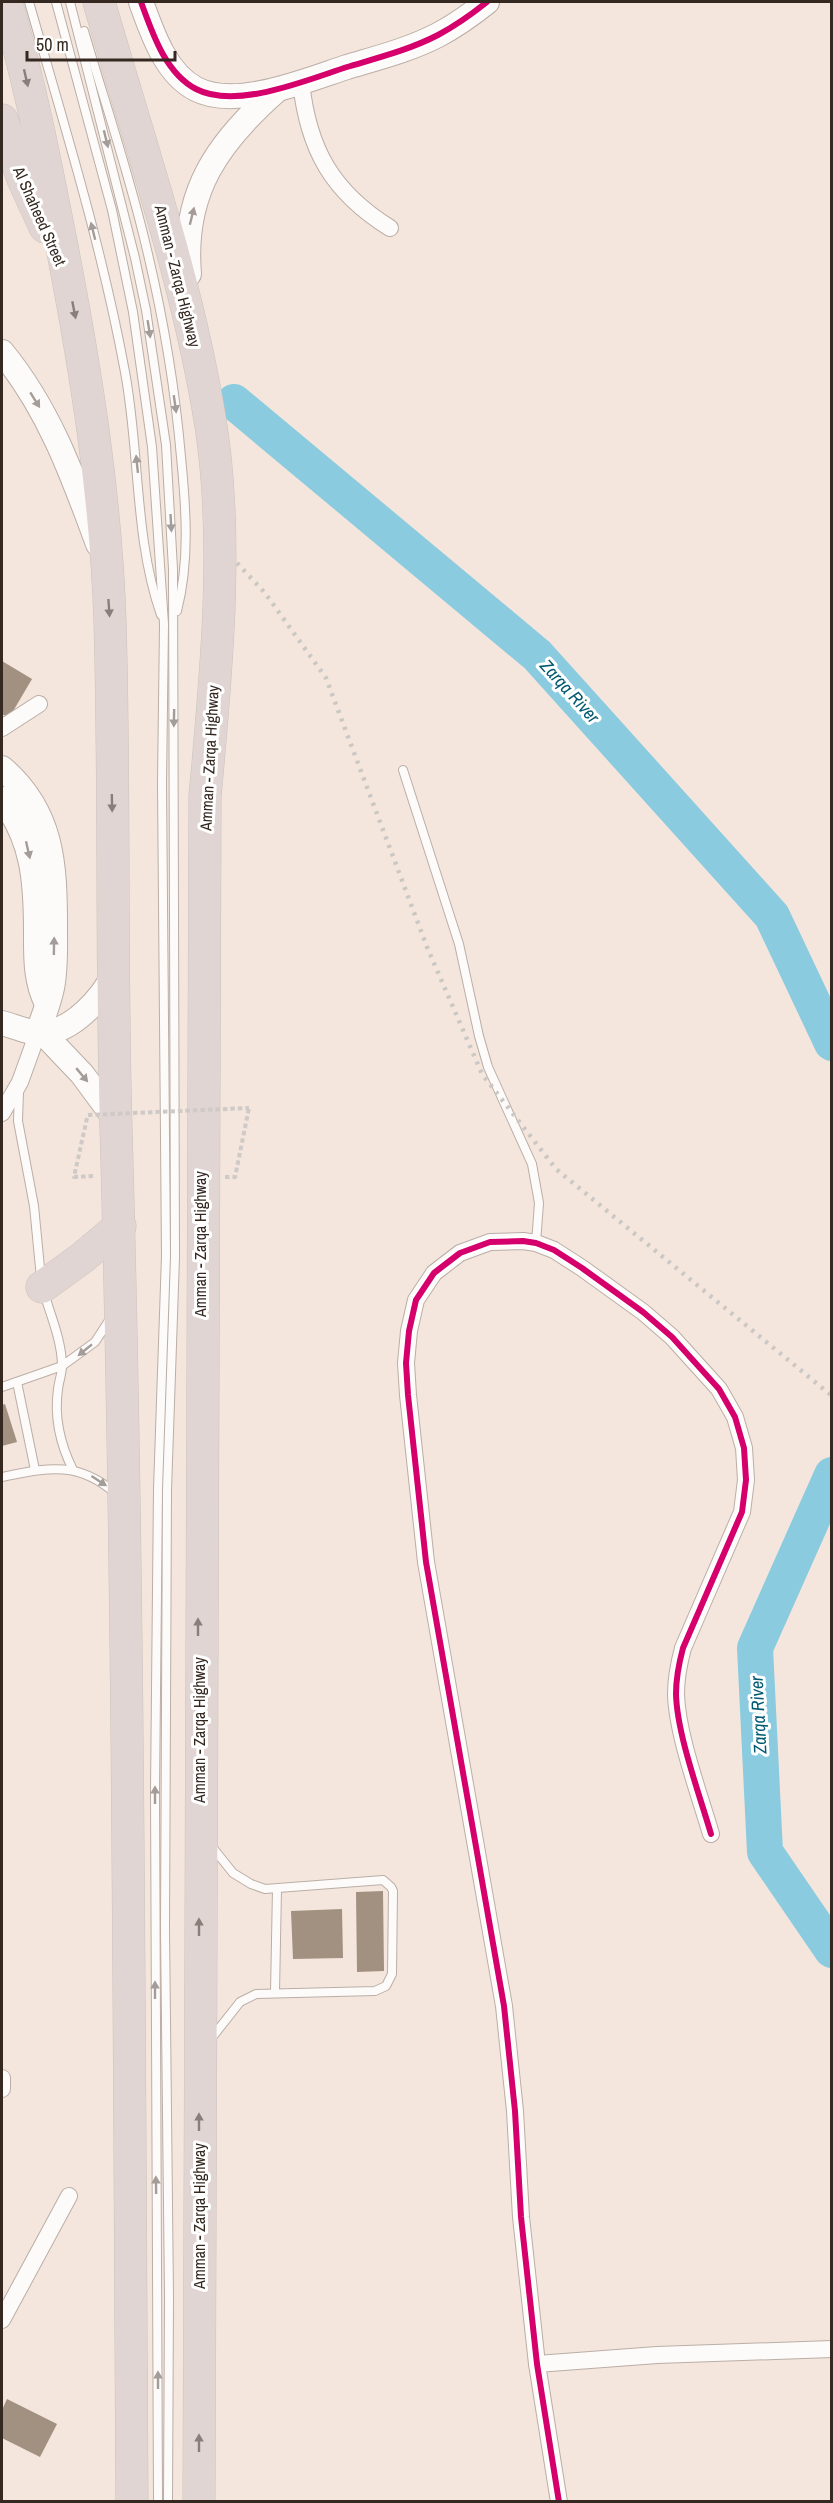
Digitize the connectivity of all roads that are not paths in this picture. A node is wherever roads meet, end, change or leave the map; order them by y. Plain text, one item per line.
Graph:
1 (6, 2) edge
2 (29, 2) edge
3 (56, 2) edge
4 (70, 2) edge
5 (75, 2) edge
6 (99, 2) edge
7 (141, 2) edge
8 (487, 2) edge
9 (301, 82) junction
10 (277, 90) junction
11 (2, 120) edge
12 (390, 228) dead end
13 (68, 277) junction
14 (194, 336) junction
15 (2, 352) edge
16 (106, 566) junction
17 (174, 622) junction
18 (164, 624) junction
19 (39, 704) dead end
20 (2, 728) edge
21 (2, 768) edge
22 (403, 770) dead end
23 (2, 799) edge
24 (115, 972) junction
25 (47, 1004) junction
26 (2, 1023) edge
27 (41, 1032) junction
28 (20, 1082) junction
29 (2, 1113) edge
30 (102, 1118) junction
31 (120, 1226) junction
32 (536, 1243) junction
33 (42, 1287) junction
34 (120, 1304) junction
35 (62, 1366) junction
36 (17, 1382) junction
37 (2, 1387) edge
38 (35, 1470) junction
39 (73, 1470) junction
40 (2, 1476) edge
41 (125, 1503) junction
42 (199, 1830) junction
43 (711, 1834) dead end
44 (277, 1889) junction
45 (275, 1992) junction
46 (199, 2055) junction
47 (2, 2078) edge
48 (2, 2089) edge
49 (69, 2196) dead end
50 (2, 2316) edge
51 (831, 2349) edge
52 (537, 2364) junction
53 (132, 2502) edge
54 (158, 2502) edge
55 (168, 2502) edge
56 (199, 2502) edge
57 (559, 2502) edge

1 -> 13 highway
18 -> 2 lane
3 - 18 lane
4 -> 17 lane
5 -> 17 lane
6 - 14 highway, Amman - Zarqa Highway
7 - 10 street
8 - 9 street
9 - 10 street
9 - 12 street
14 -> 10 street
11 - 13 highway, Al Shaheed Street
13 -> 16 highway
42 -> 14 highway, Amman - Zarqa Highway
15 -> 16 street
16 -> 24 highway
17 -> 55 lane
54 -> 18 lane
19 - 20 street
25 -> 21 street
22 - 32 lane
23 -> 25 street
24 - 27 street
24 - 30 highway
25 - 27 street
26 - 27 street
27 - 28 street
27 -> 30 street
28 - 29 street
28 - 33 lane
30 - 31 highway
31 - 33 highway
31 - 34 highway
32 - 43 street
32 - 52 street
33 - 35 lane
34 -> 35 lane
34 - 41 highway
35 - 36 lane
35 - 39 lane
36 - 37 lane
36 - 38 lane
38 - 39 lane
38 - 40 lane
39 -> 41 lane
41 - 53 highway
42 - 44 lane
46 -> 42 highway, Amman - Zarqa Highway
44 - 45 lane
44 - 45 lane
45 - 46 lane
56 -> 46 highway, Amman - Zarqa Highway
47 - 48 street
49 - 50 street
51 - 52 street
52 - 57 street

